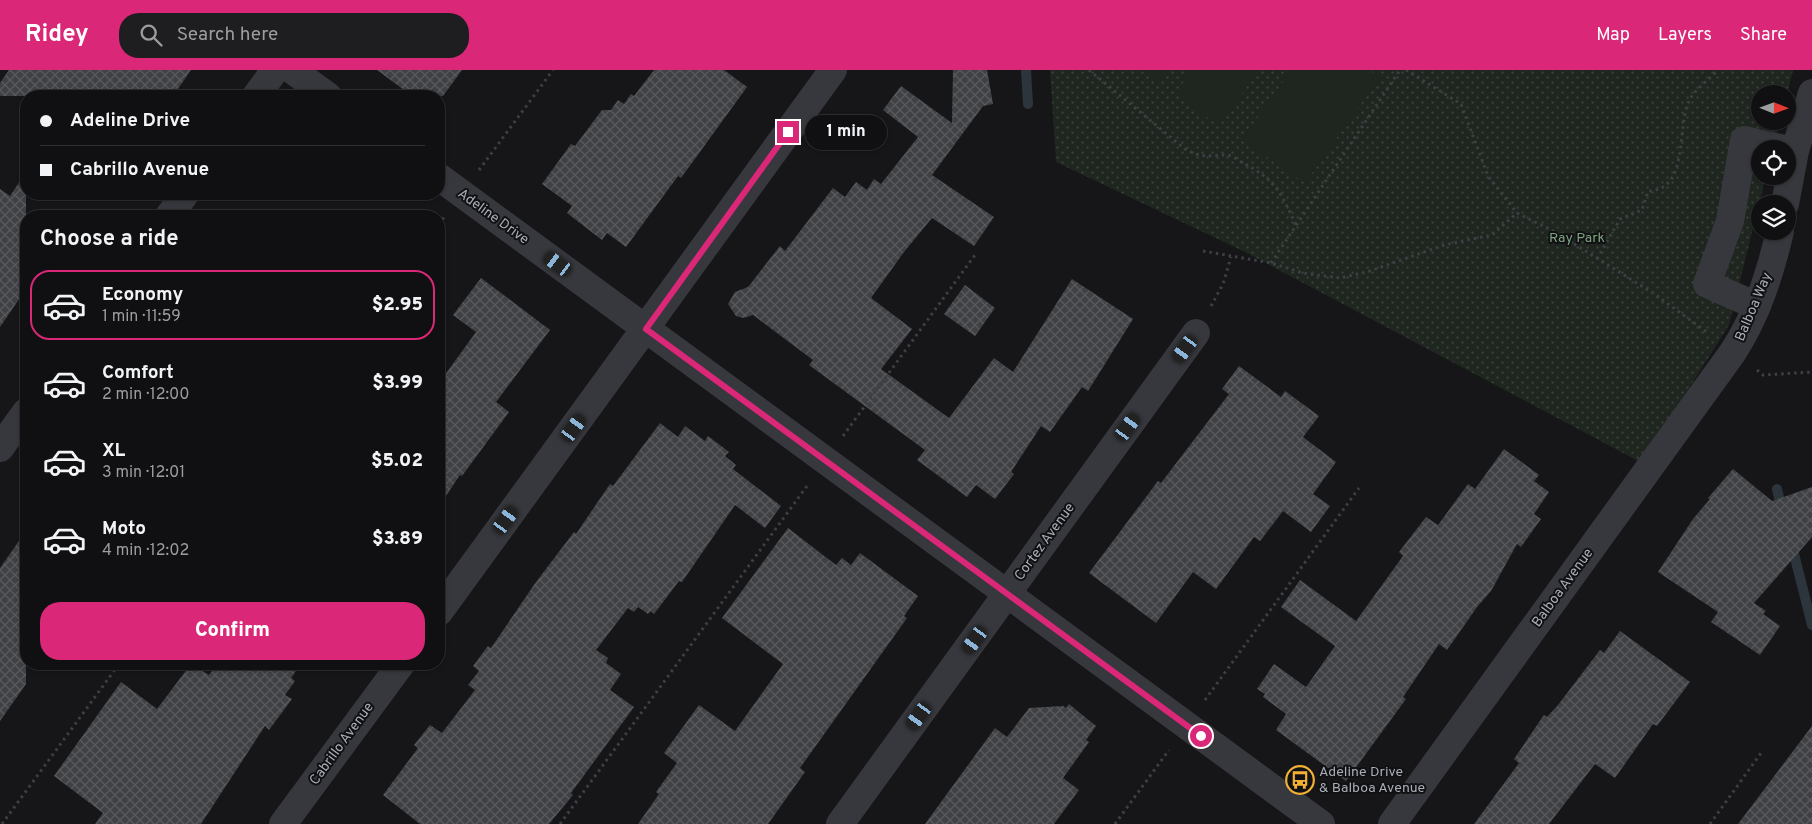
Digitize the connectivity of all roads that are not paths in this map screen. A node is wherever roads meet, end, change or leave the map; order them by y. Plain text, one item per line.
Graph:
1 (276, 70) edge
2 (292, 70) edge
3 (833, 70) edge
4 (261, 90) edge
5 (320, 90) edge
6 (1812, 93) edge
7 (1793, 140) edge
8 (1751, 142) edge
9 (445, 182) edge
10 (1778, 240) edge
11 (1757, 306) junction
12 (646, 329) junction
13 (1196, 333) road end
14 (1733, 352) joint
15 (20, 420) edge
16 (0, 448) edge
17 (1008, 594) junction
18 (445, 604) edge
19 (397, 670) edge
20 (283, 824) edge
21 (840, 824) edge
22 (1321, 824) edge
23 (1392, 824) edge

1 - 4 street
2 - 5 street
3 - 12 street
6 - 7 street
8 - 11 street
9 - 12 street, Adeline Drive
10 - 11 street, Balboa Way
11 - 14 street, Balboa Way
12 - 17 street, Adeline Drive
12 - 18 street
13 - 17 street, Cortez Avenue
14 - 23 street, Balboa Avenue
15 - 16 street
17 - 21 street, Cortez Avenue
17 - 22 street, Adeline Drive
19 - 20 street, Cabrillo Avenue

